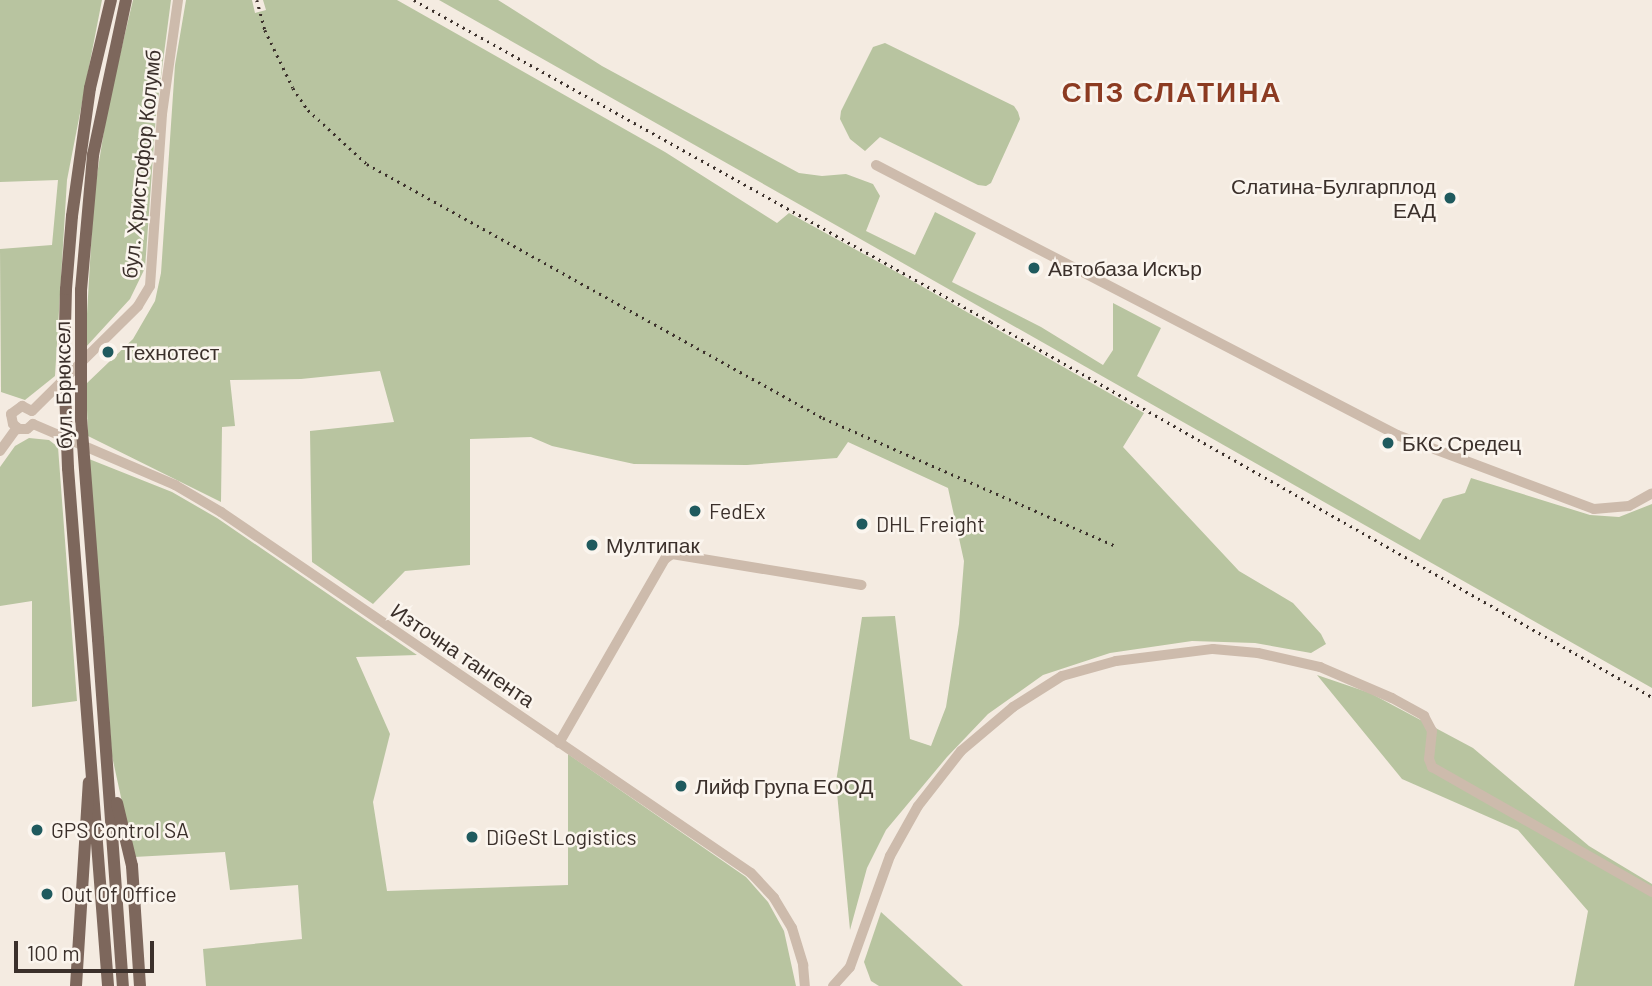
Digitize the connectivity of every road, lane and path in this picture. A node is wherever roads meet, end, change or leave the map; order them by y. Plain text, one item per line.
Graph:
1 (111, 0) edge
2 (126, 0) edge
3 (178, 0) edge
4 (876, 165) dead end
5 (0, 409) edge
6 (32, 411) junction
7 (11, 414) junction
8 (33, 424) junction
9 (16, 428) junction
10 (0, 451) edge
11 (1652, 493) edge
12 (861, 585) dead end
13 (559, 743) junction
14 (93, 758) junction
15 (109, 772) junction
16 (1652, 892) edge
17 (76, 986) edge
18 (108, 986) edge
19 (123, 986) edge
20 (140, 986) edge
21 (805, 986) edge
22 (833, 986) edge

1 - 14 main road, бул. Брюксел, bridge
2 - 15 main road, бул. Брюксел, bridge
3 - 6 street, бул. Христофор Колумб
4 - 11 street
5 - 7 street
6 - 7 street
6 - 8 street
7 - 9 street
8 - 9 street
8 - 13 street, Източна тангента
9 - 10 street
12 - 13 street
13 - 21 street, Източна тангента
14 - 17 main road, бул. Брюксел
14 - 18 main road, бул. Брюксел
15 - 19 main road, бул. Брюксел
15 - 20 main road, бул. Брюксел
16 - 22 street

